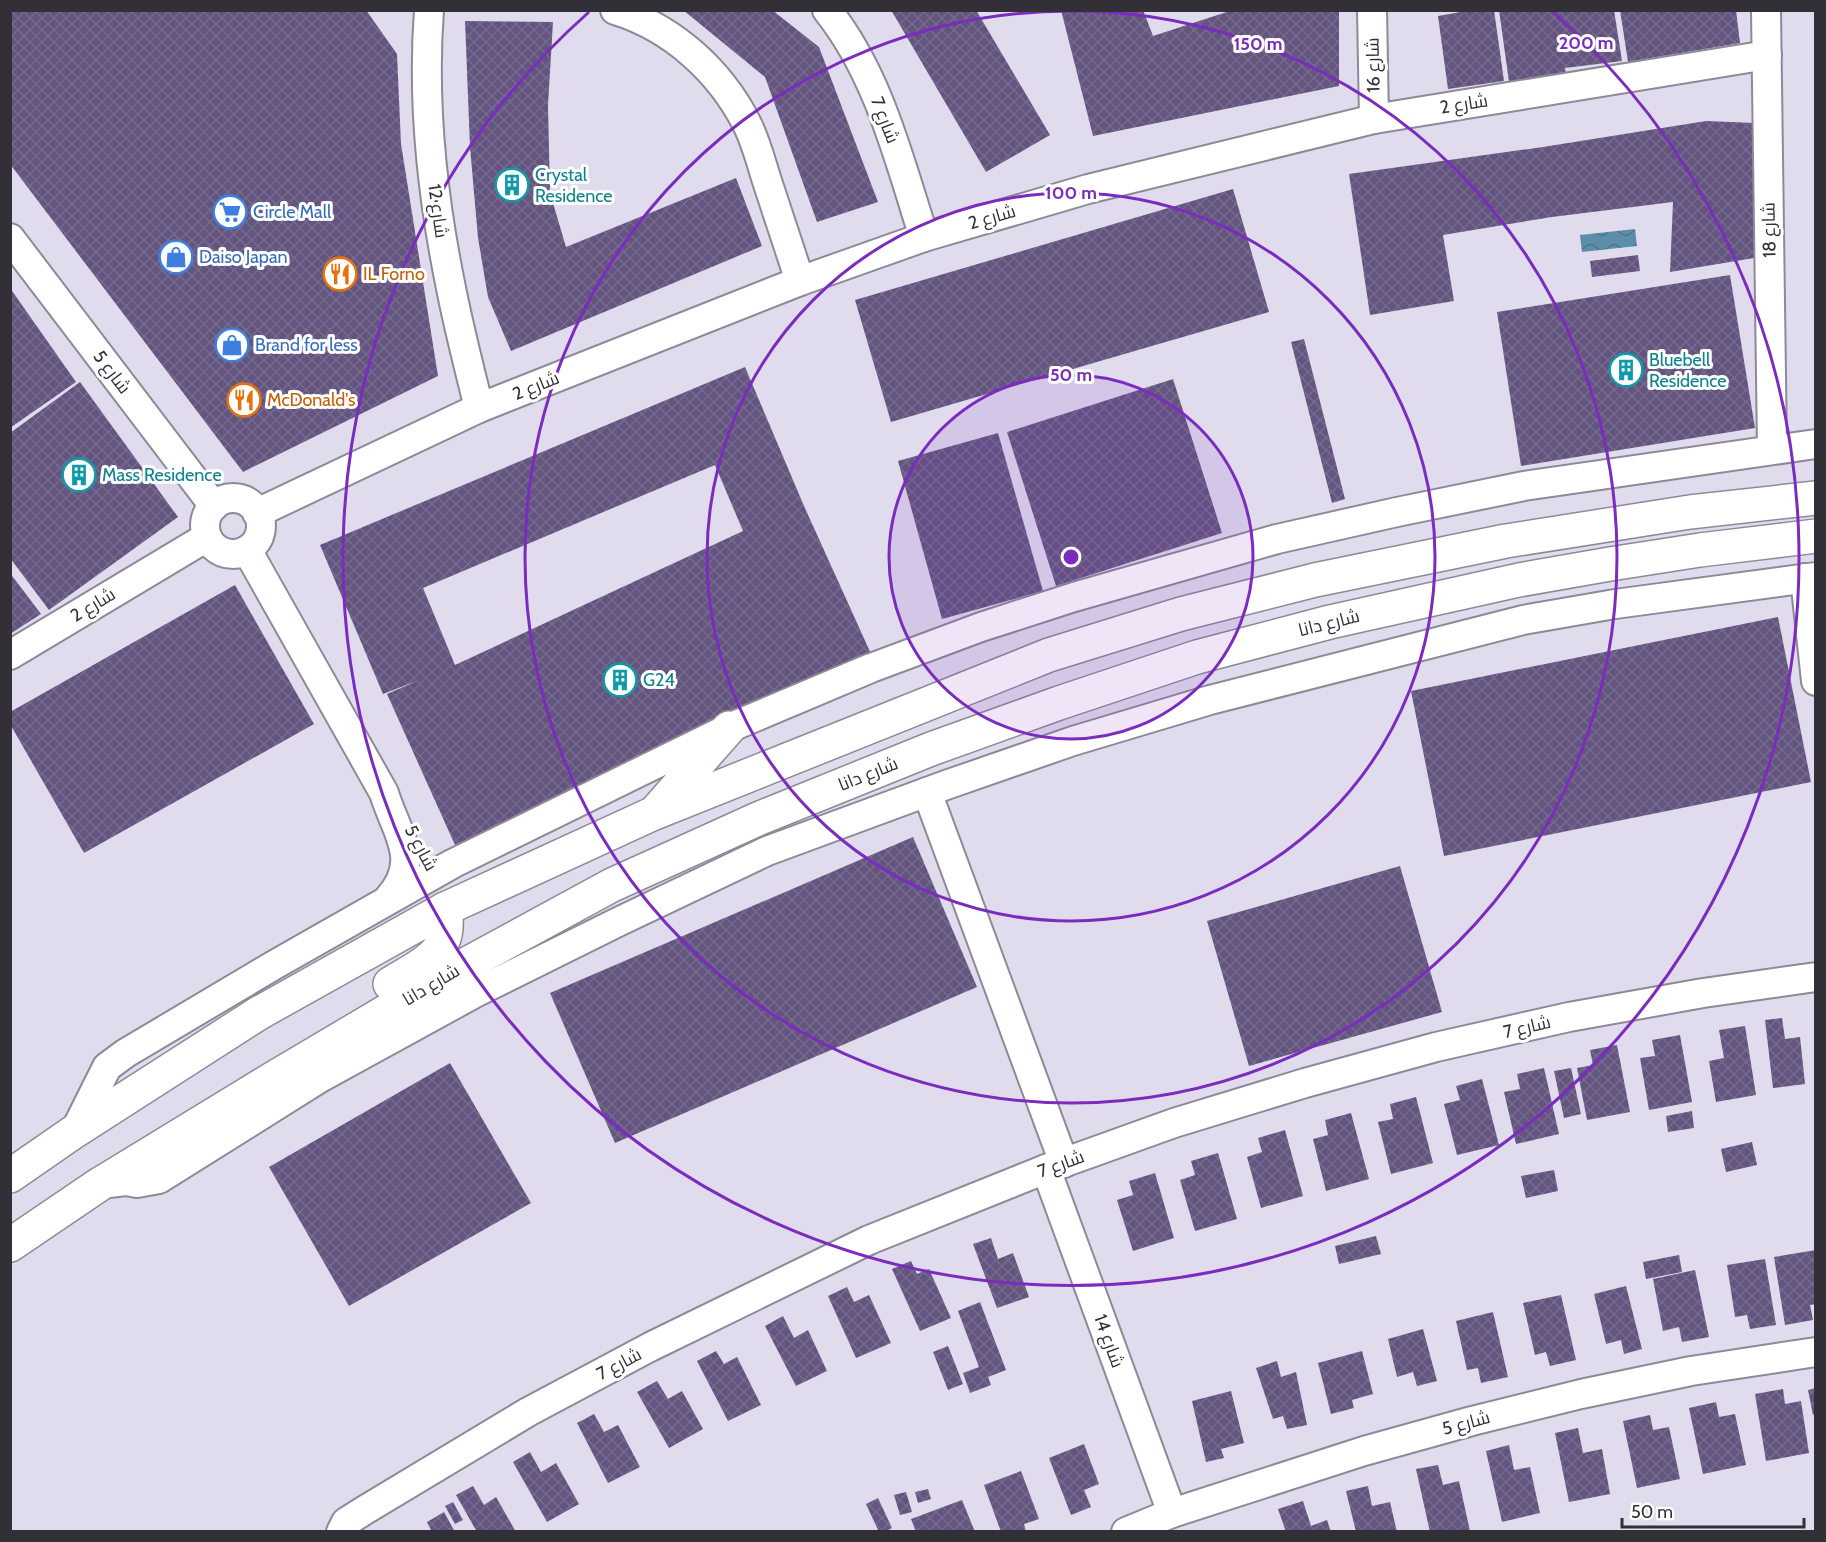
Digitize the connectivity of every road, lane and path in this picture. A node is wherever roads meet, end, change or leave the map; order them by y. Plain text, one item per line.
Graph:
1 (429, 10) edge
2 (615, 10) edge
3 (827, 10) edge
4 (1372, 10) edge
5 (1766, 10) edge
6 (1767, 55) junction
7 (1374, 118) junction
8 (924, 237) junction
9 (10, 238) edge
10 (800, 281) junction
11 (479, 408) junction
12 (1815, 444) edge
13 (1772, 449) junction
14 (1815, 489) edge
15 (1815, 498) edge
16 (1783, 501) junction
17 (214, 506) junction
18 (257, 513) junction
19 (207, 537) junction
20 (1815, 537) edge
21 (248, 550) junction
22 (1810, 578) edge
23 (10, 655) edge
24 (1815, 681) edge
25 (729, 728) junction
26 (927, 792) junction
27 (384, 793) junction
28 (652, 814) junction
29 (435, 872) junction
30 (388, 899) junction
31 (445, 909) junction
32 (1815, 977) edge
33 (272, 1079) junction
34 (75, 1131) junction
35 (24, 1157) edge
36 (1055, 1166) junction
37 (10, 1176) edge
38 (100, 1184) junction
39 (10, 1245) edge
40 (1815, 1353) edge
41 (1172, 1513) junction
42 (341, 1532) edge
43 (1126, 1532) edge

1 - 11 street, شارع 12
2 - 10 street
3 - 8 street, شارع 7
4 - 7 street, شارع 16
5 - 6 street, شارع 18
6 - 7 street, شارع 2
6 - 13 street, شارع 18
7 - 8 street, شارع 2
8 - 10 street, شارع 2
9 - 17 street, شارع 5
10 - 11 street, شارع 2
11 - 18 street, شارع 2
12 - 13 street
13 - 25 street
14 - 16 street
15 - 16 street
16 - 28 street
17 - 18 street
17 - 19 street
18 - 21 street
19 - 21 street
19 - 23 street, شارع 2
20 - 33 street, شارع دانا
21 - 27 street, شارع 5
22 - 24 street
22 - 26 street
25 - 28 street
25 - 29 street
26 - 36 street, شارع 14
26 - 38 street
27 - 29 street, شارع 5
27 - 30 street, شارع 5
28 - 31 street
29 - 30 street
29 - 31 street, شارع 5
30 - 34 street
31 - 33 street
31 - 34 street
32 - 36 street, شارع 7
33 - 38 street, شارع دانا
34 - 35 street
35 - 37 street
36 - 41 street, شارع 14
36 - 42 street, شارع 7
38 - 39 street, شارع دانا
40 - 41 street, شارع 5
41 - 43 street, شارع 5

